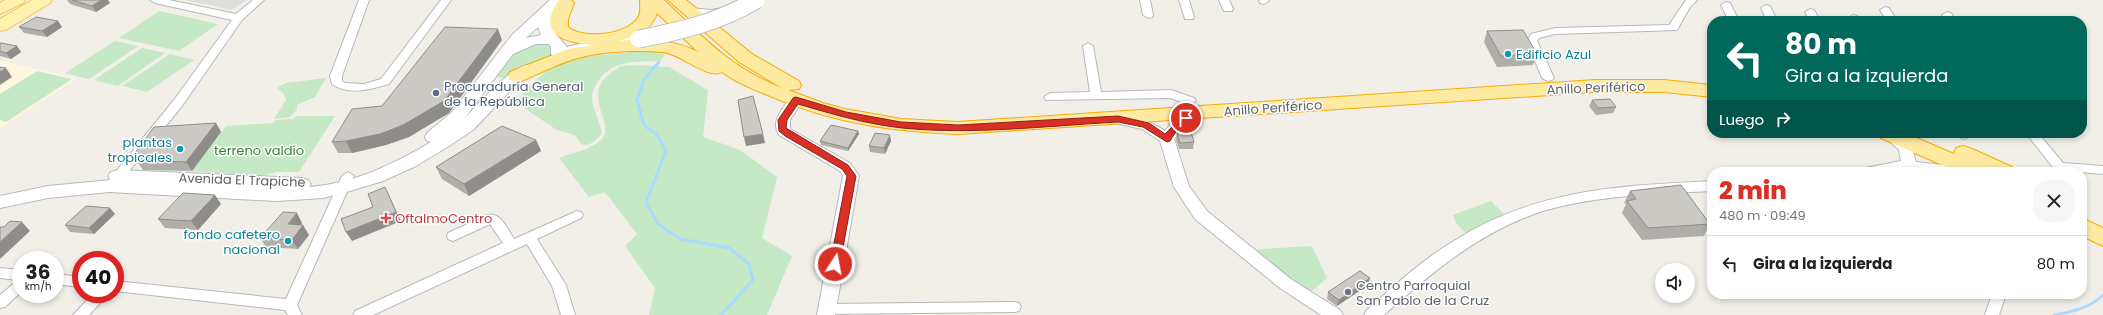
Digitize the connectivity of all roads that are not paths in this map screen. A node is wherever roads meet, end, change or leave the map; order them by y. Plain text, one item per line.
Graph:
1 (17, 0) edge
2 (44, 0) edge
3 (155, 0) edge
4 (259, 0) edge
5 (359, 0) edge
6 (446, 0) edge
7 (648, 0) edge
8 (654, 0) edge
9 (745, 0) edge
10 (756, 0) edge
11 (1145, 0) edge
12 (1184, 0) edge
13 (1692, 0) edge
14 (562, 1) edge
15 (1726, 5) dead end
16 (683, 6) edge
17 (1766, 8) dead end
18 (0, 9) edge
19 (732, 9) junction
20 (1885, 10) dead end
21 (1148, 14) dead end
22 (1732, 16) edge
23 (1770, 16) edge
24 (1889, 16) edge
25 (1189, 17) dead end
26 (238, 18) junction
27 (0, 26) edge
28 (551, 39) junction
29 (726, 42) junction
30 (1088, 46) dead end
31 (506, 51) junction
32 (559, 54) junction
33 (489, 78) junction
34 (514, 78) junction
35 (1548, 78) junction
36 (1707, 79) edge
37 (1707, 90) edge
38 (1096, 95) junction
39 (1050, 97) dead end
40 (790, 98) junction
41 (1193, 107) junction
42 (1103, 119) junction
43 (1894, 138) edge
44 (1899, 138) edge
45 (1928, 138) edge
46 (2036, 138) edge
47 (1167, 139) junction
48 (1906, 166) junction
49 (1900, 167) edge
50 (1915, 167) edge
51 (1965, 167) edge
52 (1994, 167) edge
53 (2056, 167) edge
54 (2087, 170) edge
55 (2103, 170) edge
56 (114, 181) junction
57 (346, 182) junction
58 (1707, 186) edge
59 (0, 193) edge
60 (0, 202) edge
61 (577, 215) dead end
62 (2087, 215) edge
63 (2103, 223) edge
64 (2087, 229) edge
65 (453, 236) dead end
66 (529, 237) junction
67 (2103, 238) edge
68 (511, 245) junction
69 (0, 273) edge
70 (12, 274) edge
71 (124, 287) edge
72 (12, 293) edge
73 (1997, 299) edge
74 (92, 303) edge
75 (0, 304) edge
76 (1014, 307) dead end
77 (293, 310) edge
78 (826, 312) edge
79 (565, 314) edge
80 (80, 315) edge
81 (360, 315) edge
82 (1334, 315) edge
83 (1373, 315) edge
84 (1992, 315) edge

1 - 18 main road
2 - 27 main road
3 - 26 street
4 - 26 street
5 - 6 street
7 - 14 highway
8 - 40 highway, Anillo Periférico
9 - 19 street
10 - 32 main road, Avenida El Trapiche, bridge
11 - 21 street
12 - 25 street
13 - 35 street
14 - 28 main road
14 - 31 main road, Avenida El Trapiche
15 - 22 street
16 - 19 street
16 - 29 highway, Anillo Periférico
17 - 23 street
19 - 29 street
20 - 24 street
26 - 56 street
28 - 31 main road
28 - 32 main road
29 - 41 highway, Anillo Periférico
30 - 38 street
31 - 33 main road, Avenida El Trapiche
32 - 34 main road, Avenida El Trapiche
33 - 34 main road
33 - 57 main road, Avenida El Trapiche
34 - 40 highway
34 - 57 main road, Avenida El Trapiche
35 - 36 highway, Anillo Periférico
35 - 41 highway, Anillo Periférico
37 - 41 highway, Anillo Periférico
38 - 39 street
38 - 41 street
40 - 42 highway, Anillo Periférico
40 - 78 street
41 - 42 highway, Anillo Periférico
41 - 47 street
42 - 47 street
43 - 48 street
44 - 51 highway
45 - 52 highway
46 - 53 street
47 - 82 street
48 - 49 street
48 - 50 street
54 - 55 street
56 - 57 main road, Avenida El Trapiche
56 - 59 main road, Avenida El Trapiche
56 - 60 main road, Avenida El Trapiche
57 - 77 street
58 - 83 street
61 - 66 street
62 - 63 highway
64 - 67 highway
65 - 68 street
66 - 68 street
66 - 79 street
68 - 81 street
69 - 70 street
71 - 77 street
72 - 75 street
73 - 84 street
74 - 80 street
76 - 78 street

